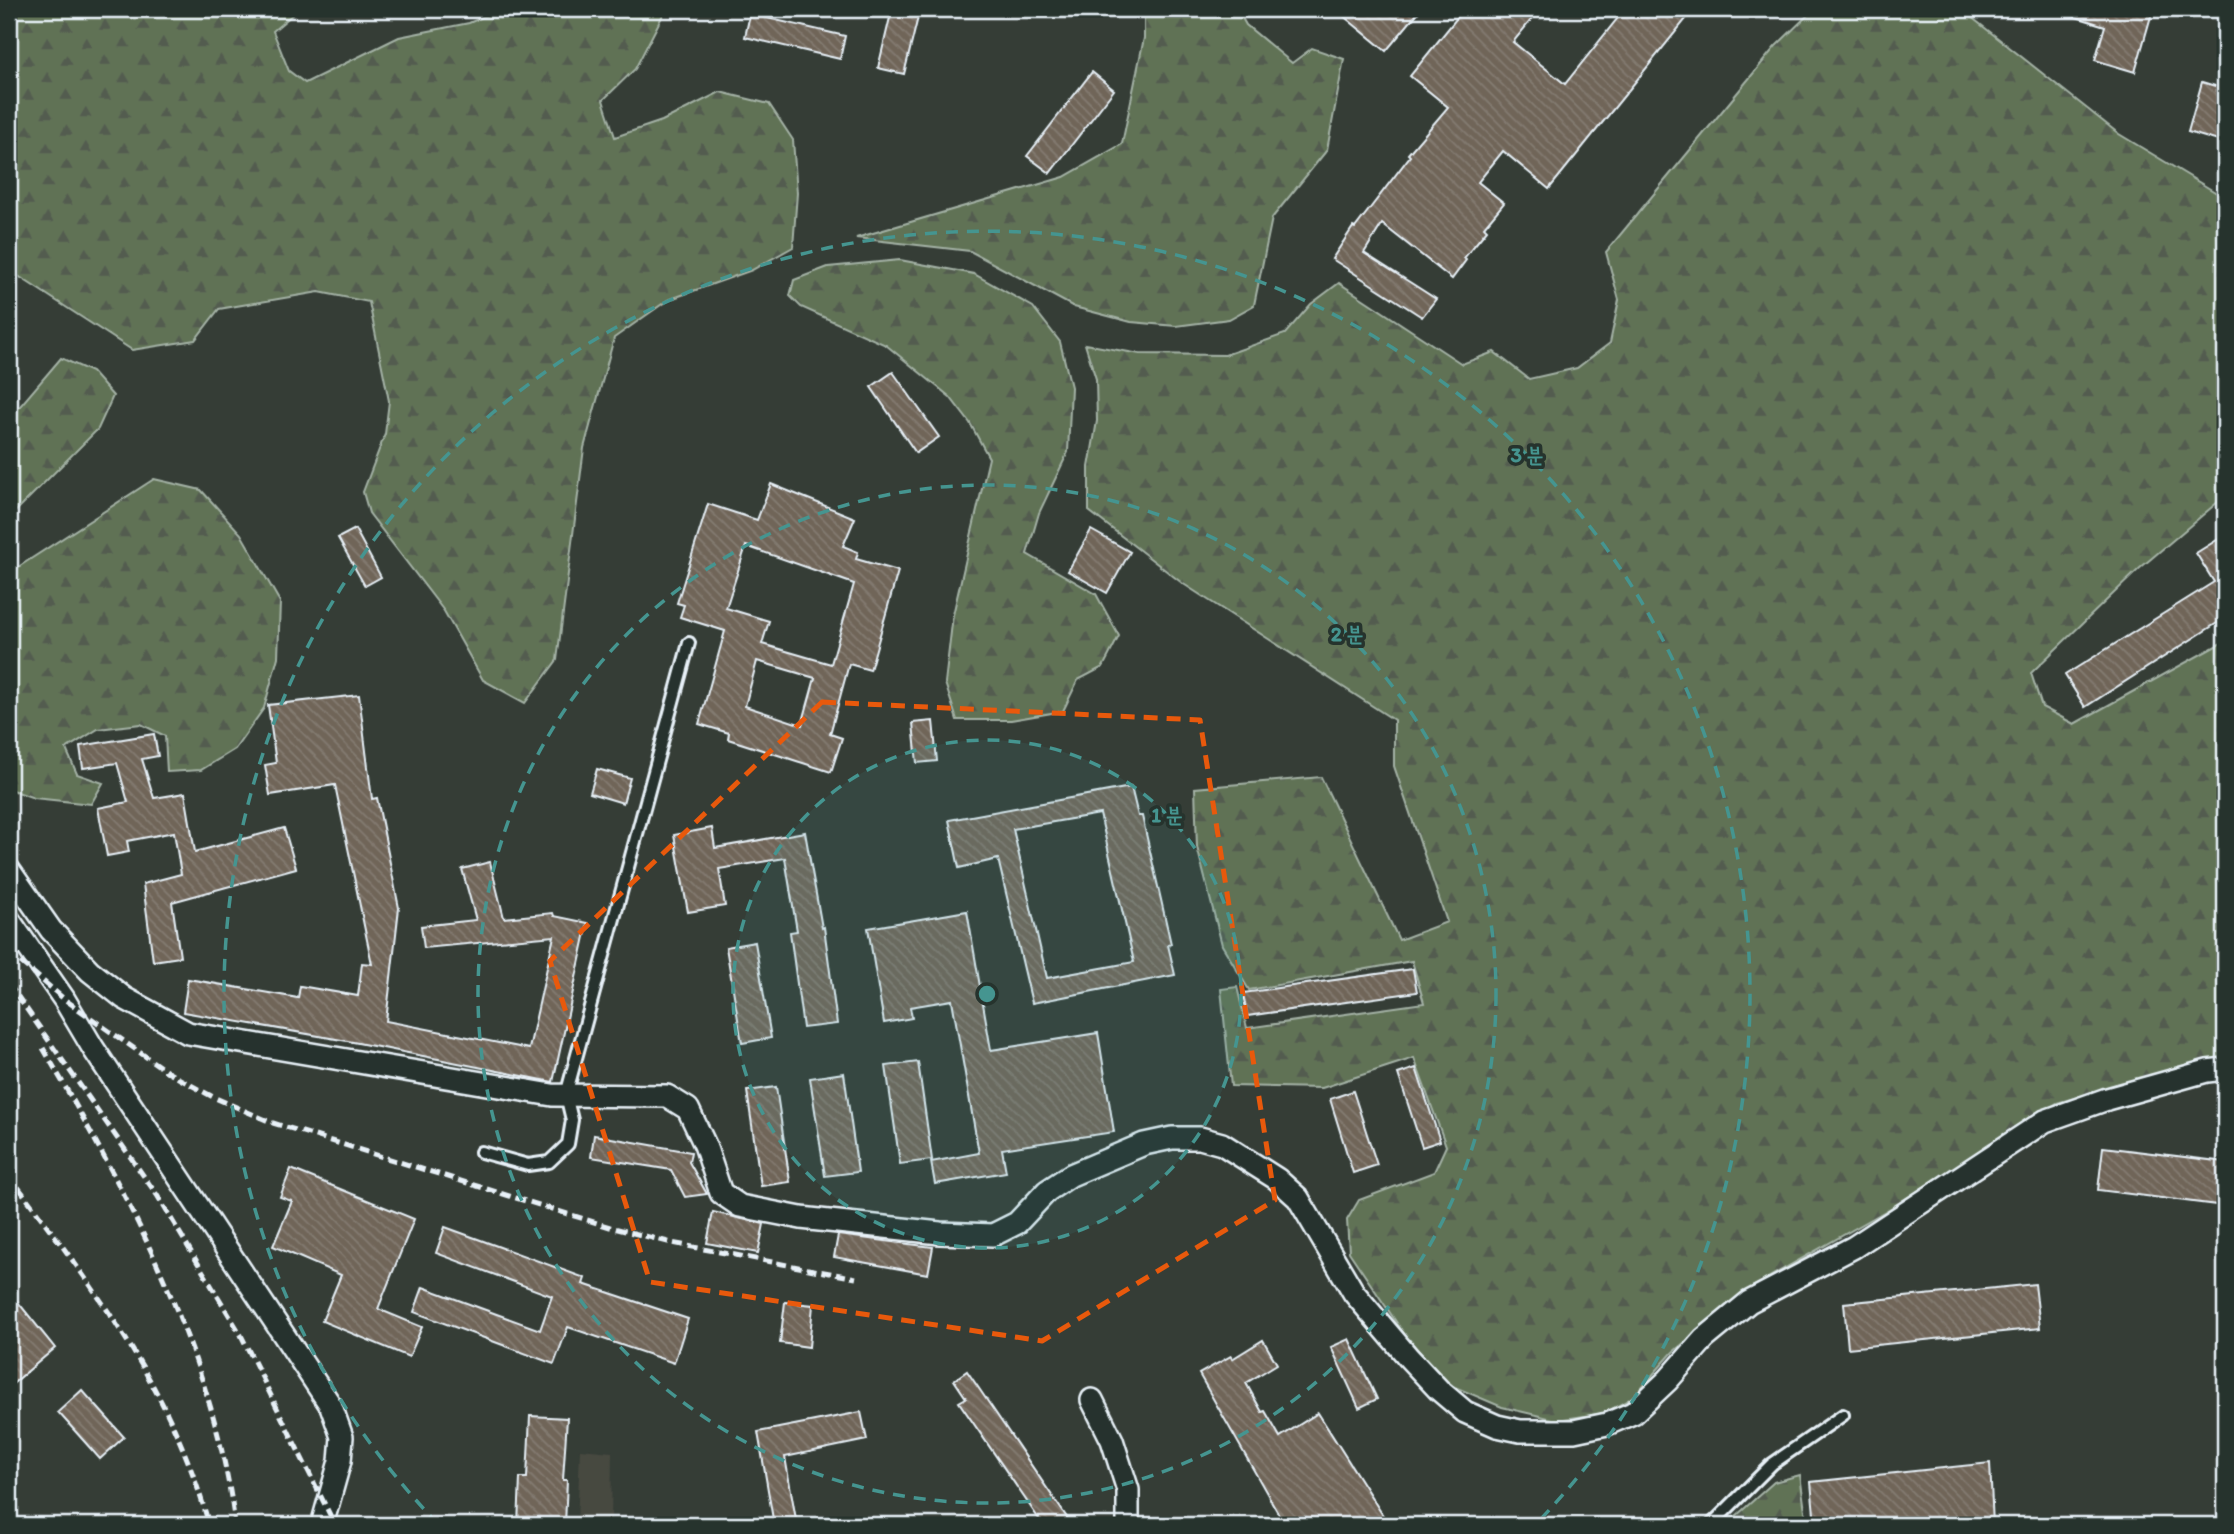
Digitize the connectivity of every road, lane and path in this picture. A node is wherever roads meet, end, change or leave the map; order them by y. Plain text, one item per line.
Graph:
1 (689, 643) dead end
2 (9, 870) edge
3 (9, 920) edge
4 (2225, 1069) edge
5 (566, 1095) junction
6 (481, 1152) dead end
7 (1092, 1400) dead end
8 (1843, 1415) dead end
9 (321, 1525) edge
10 (1128, 1525) edge
11 (1711, 1525) edge

1 - 5 lane
2 - 5 street
3 - 9 street
4 - 5 street
5 - 6 lane
7 - 10 street
8 - 11 lane

